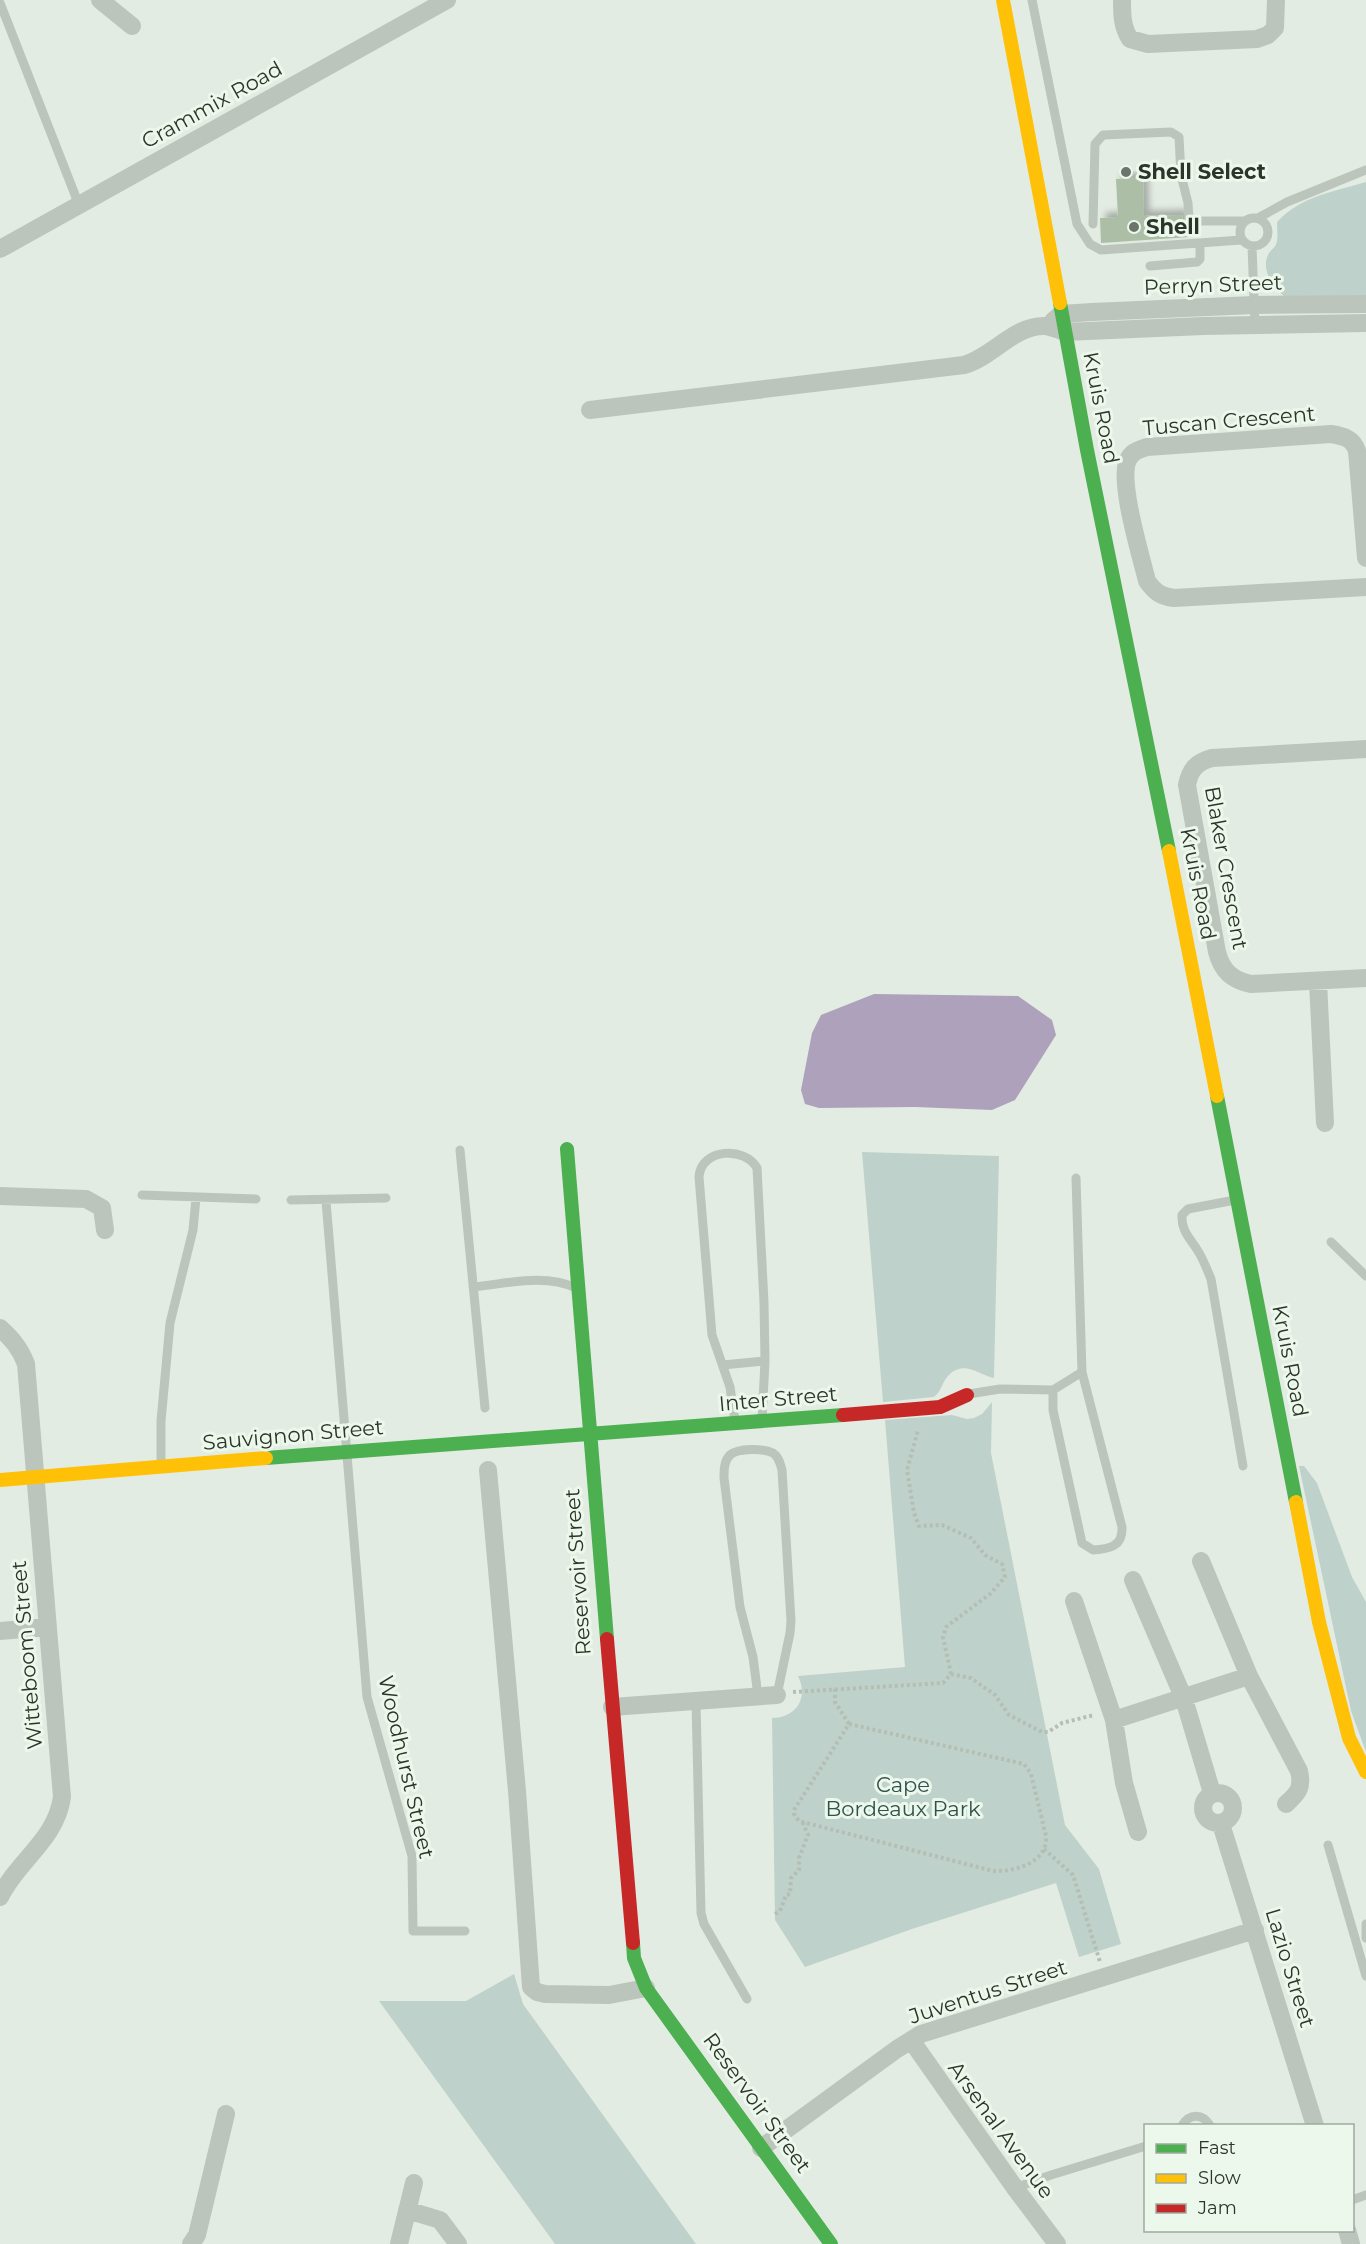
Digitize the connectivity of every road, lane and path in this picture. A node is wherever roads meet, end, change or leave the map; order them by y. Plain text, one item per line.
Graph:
1 (100, 0) edge
2 (447, 0) edge
3 (1003, 0) edge
4 (1032, 0) edge
5 (1122, 0) edge
6 (1276, 0) edge
7 (0, 3) edge
8 (132, 26) dead end
9 (1366, 170) edge
10 (79, 205) junction
11 (1258, 218) junction
12 (1244, 221) junction
13 (1077, 224) junction
14 (1241, 240) junction
15 (1200, 243) junction
16 (1252, 246) junction
17 (0, 249) edge
18 (1150, 266) dead end
19 (1366, 304) edge
20 (1254, 305) junction
21 (1061, 314) junction
22 (1366, 323) edge
23 (1047, 326) junction
24 (1255, 326) junction
25 (1065, 332) junction
26 (590, 410) dead end
27 (1366, 558) edge
28 (1366, 587) edge
29 (1366, 749) edge
30 (1366, 978) edge
31 (1318, 982) junction
32 (1325, 1123) dead end
33 (567, 1149) dead end
34 (460, 1150) dead end
35 (1076, 1178) dead end
36 (142, 1195) dead end
37 (0, 1196) edge
38 (196, 1198) junction
39 (386, 1198) dead end
40 (256, 1199) dead end
41 (291, 1200) dead end
42 (1237, 1200) junction
43 (327, 1201) junction
44 (105, 1230) dead end
45 (1331, 1242) dead end
46 (1366, 1276) edge
47 (473, 1287) junction
48 (578, 1289) junction
49 (0, 1328) edge
50 (765, 1361) junction
51 (723, 1365) junction
52 (1082, 1372) junction
53 (1053, 1390) junction
54 (967, 1395) joint
55 (485, 1408) dead end
56 (762, 1421) junction
57 (736, 1423) junction
58 (918, 1423) dead end
59 (590, 1433) junction
60 (348, 1451) junction
61 (1244, 1466) dead end
62 (161, 1467) junction
63 (488, 1470) dead end
64 (34, 1477) junction
65 (0, 1480) edge
66 (1201, 1561) dead end
67 (1133, 1580) dead end
68 (1074, 1602) dead end
69 (47, 1627) junction
70 (0, 1631) edge
71 (951, 1674) junction
72 (1249, 1676) junction
73 (835, 1689) junction
74 (804, 1691) dead end
75 (767, 1695) junction
76 (1184, 1698) junction
77 (696, 1702) junction
78 (612, 1707) junction
79 (1090, 1716) dead end
80 (1114, 1720) junction
81 (849, 1725) junction
82 (1366, 1772) edge
83 (1286, 1804) dead end
84 (803, 1822) junction
85 (1138, 1832) dead end
86 (1328, 1845) dead end
87 (1044, 1849) junction
88 (0, 1897) edge
89 (776, 1914) dead end
90 (1366, 1924) edge
91 (1255, 1930) junction
92 (465, 1931) dead end
93 (1366, 1938) edge
94 (1366, 1976) edge
95 (1105, 1977) junction
96 (646, 1988) junction
97 (747, 1999) dead end
98 (911, 2040) junction
99 (226, 2114) dead end
100 (1184, 2124) edge
101 (1209, 2124) edge
102 (1314, 2124) edge
103 (1144, 2147) edge
104 (761, 2148) junction
105 (414, 2183) dead end
106 (1015, 2188) junction
107 (407, 2210) junction
108 (191, 2244) edge
109 (399, 2244) edge
110 (458, 2244) edge
111 (831, 2244) edge
112 (1057, 2244) edge

1 - 8 street
2 - 10 street, Crammix Road
3 - 21 street, Kruis Road
4 - 13 lane
5 - 6 street
7 - 10 lane
9 - 11 lane
10 - 17 street, Crammix Road
11 - 12 lane
11 - 16 lane
12 - 13 lane
12 - 14 lane
13 - 15 lane
14 - 15 lane
14 - 16 lane
15 - 18 lane
16 - 20 lane
19 - 20 street, Perryn Street
20 - 21 street, Perryn Street
20 - 24 lane
21 - 23 street
21 - 25 street, Kruis Road
22 - 24 street, Perryn Street
23 - 25 street
23 - 26 street
24 - 25 street, Perryn Street
25 - 42 street, Kruis Road
27 - 28 street, Tuscan Crescent
29 - 31 street, Blaker Crescent
30 - 31 street, Blaker Crescent
31 - 32 street
33 - 48 street, Reservoir Street
34 - 47 lane
35 - 52 lane
36 - 38 lane
37 - 44 street
38 - 40 lane
38 - 62 lane
39 - 43 lane
41 - 43 lane
42 - 61 lane
42 - 82 street, Kruis Road
43 - 60 lane
45 - 46 lane
47 - 48 lane
47 - 55 lane
48 - 59 street, Reservoir Street
49 - 64 street, Witteboom Street
50 - 51 lane
50 - 51 lane
50 - 56 lane
51 - 57 lane
52 - 53 lane
52 - 53 lane
53 - 54 lane
54 - 56 street, Inter Street
56 - 57 street, Inter Street
57 - 59 street, Inter Street
58 - 71 path
59 - 60 street, Sauvignon Street
59 - 78 street, Reservoir Street
60 - 62 street, Sauvignon Street
60 - 92 lane, Woodhurst Street
62 - 64 street, Sauvignon Street
63 - 96 street
64 - 65 street, Sauvignon Street
64 - 69 street, Witteboom Street
66 - 72 street
67 - 76 street
68 - 80 street
69 - 70 street
69 - 88 street, Witteboom Street
71 - 73 path
71 - 79 path
72 - 76 street
72 - 83 street
73 - 74 path
73 - 81 path
75 - 75 lane
75 - 77 street
76 - 80 street
76 - 91 street, Lazio Street
77 - 78 street
77 - 97 lane
78 - 96 street, Reservoir Street
80 - 85 street
81 - 84 path
81 - 87 path
84 - 87 path
84 - 89 path
86 - 94 lane
87 - 95 path
90 - 93 lane
91 - 95 street, Juventus Street
91 - 102 street, Lazio Street
95 - 98 street, Juventus Street
96 - 104 street, Reservoir Street
98 - 104 street, Juventus Street
98 - 106 street, Arsenal Avenue
99 - 108 street
100 - 101 lane
103 - 106 lane
104 - 111 street, Reservoir Street
105 - 107 street
106 - 112 street, Arsenal Avenue
107 - 109 street
107 - 110 street

